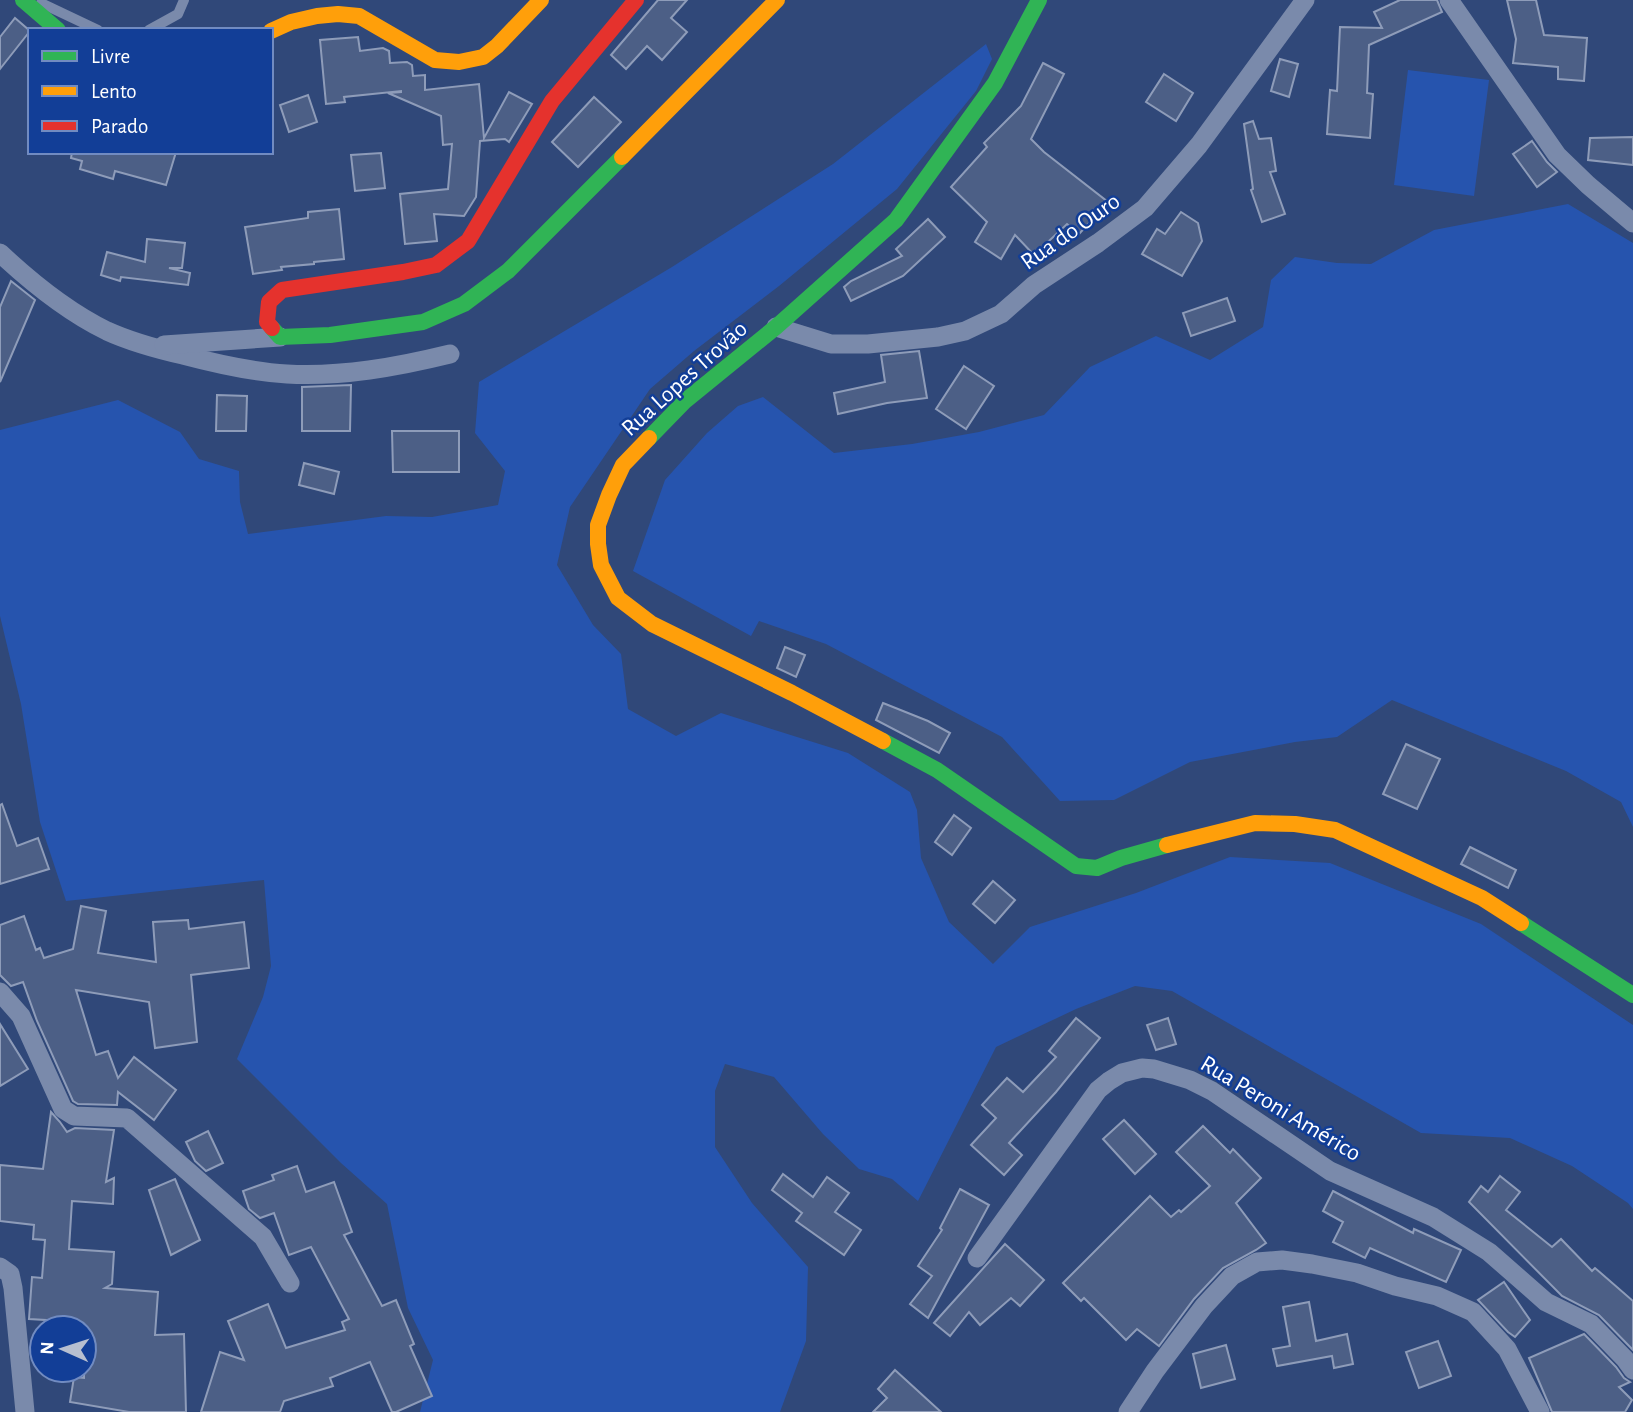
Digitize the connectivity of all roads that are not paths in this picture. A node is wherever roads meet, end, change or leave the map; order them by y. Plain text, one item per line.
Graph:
1 (23, 0) edge
2 (35, 0) edge
3 (184, 0) edge
4 (541, 0) edge
5 (636, 0) edge
6 (778, 0) edge
7 (1039, 0) edge
8 (1305, 0) edge
9 (1449, 0) edge
10 (56, 28) edge
11 (94, 28) edge
12 (153, 28) edge
13 (273, 30) edge
14 (1633, 223) edge
15 (0, 253) edge
16 (776, 327) junction
17 (280, 337) junction
18 (149, 346) junction
19 (450, 354) dead end
20 (0, 992) edge
21 (1633, 995) edge
22 (977, 1258) dead end
23 (0, 1267) edge
24 (290, 1283) dead end
25 (1633, 1370) edge
26 (25, 1412) edge
27 (1128, 1412) edge
28 (1540, 1412) edge

1 - 10 main road
2 - 11 lane
3 - 12 lane
4 - 13 main road
5 - 17 main road
6 - 17 main road
7 - 16 main road, Rua Lopes Trovão
8 - 16 street, Rua do Ouro
9 - 14 street
15 - 18 street
16 - 21 main road, Rua Lopes Trovão
17 - 18 street
18 - 19 street
20 - 24 street
22 - 25 street, Rua Peroni Américo
23 - 26 street
27 - 28 street

